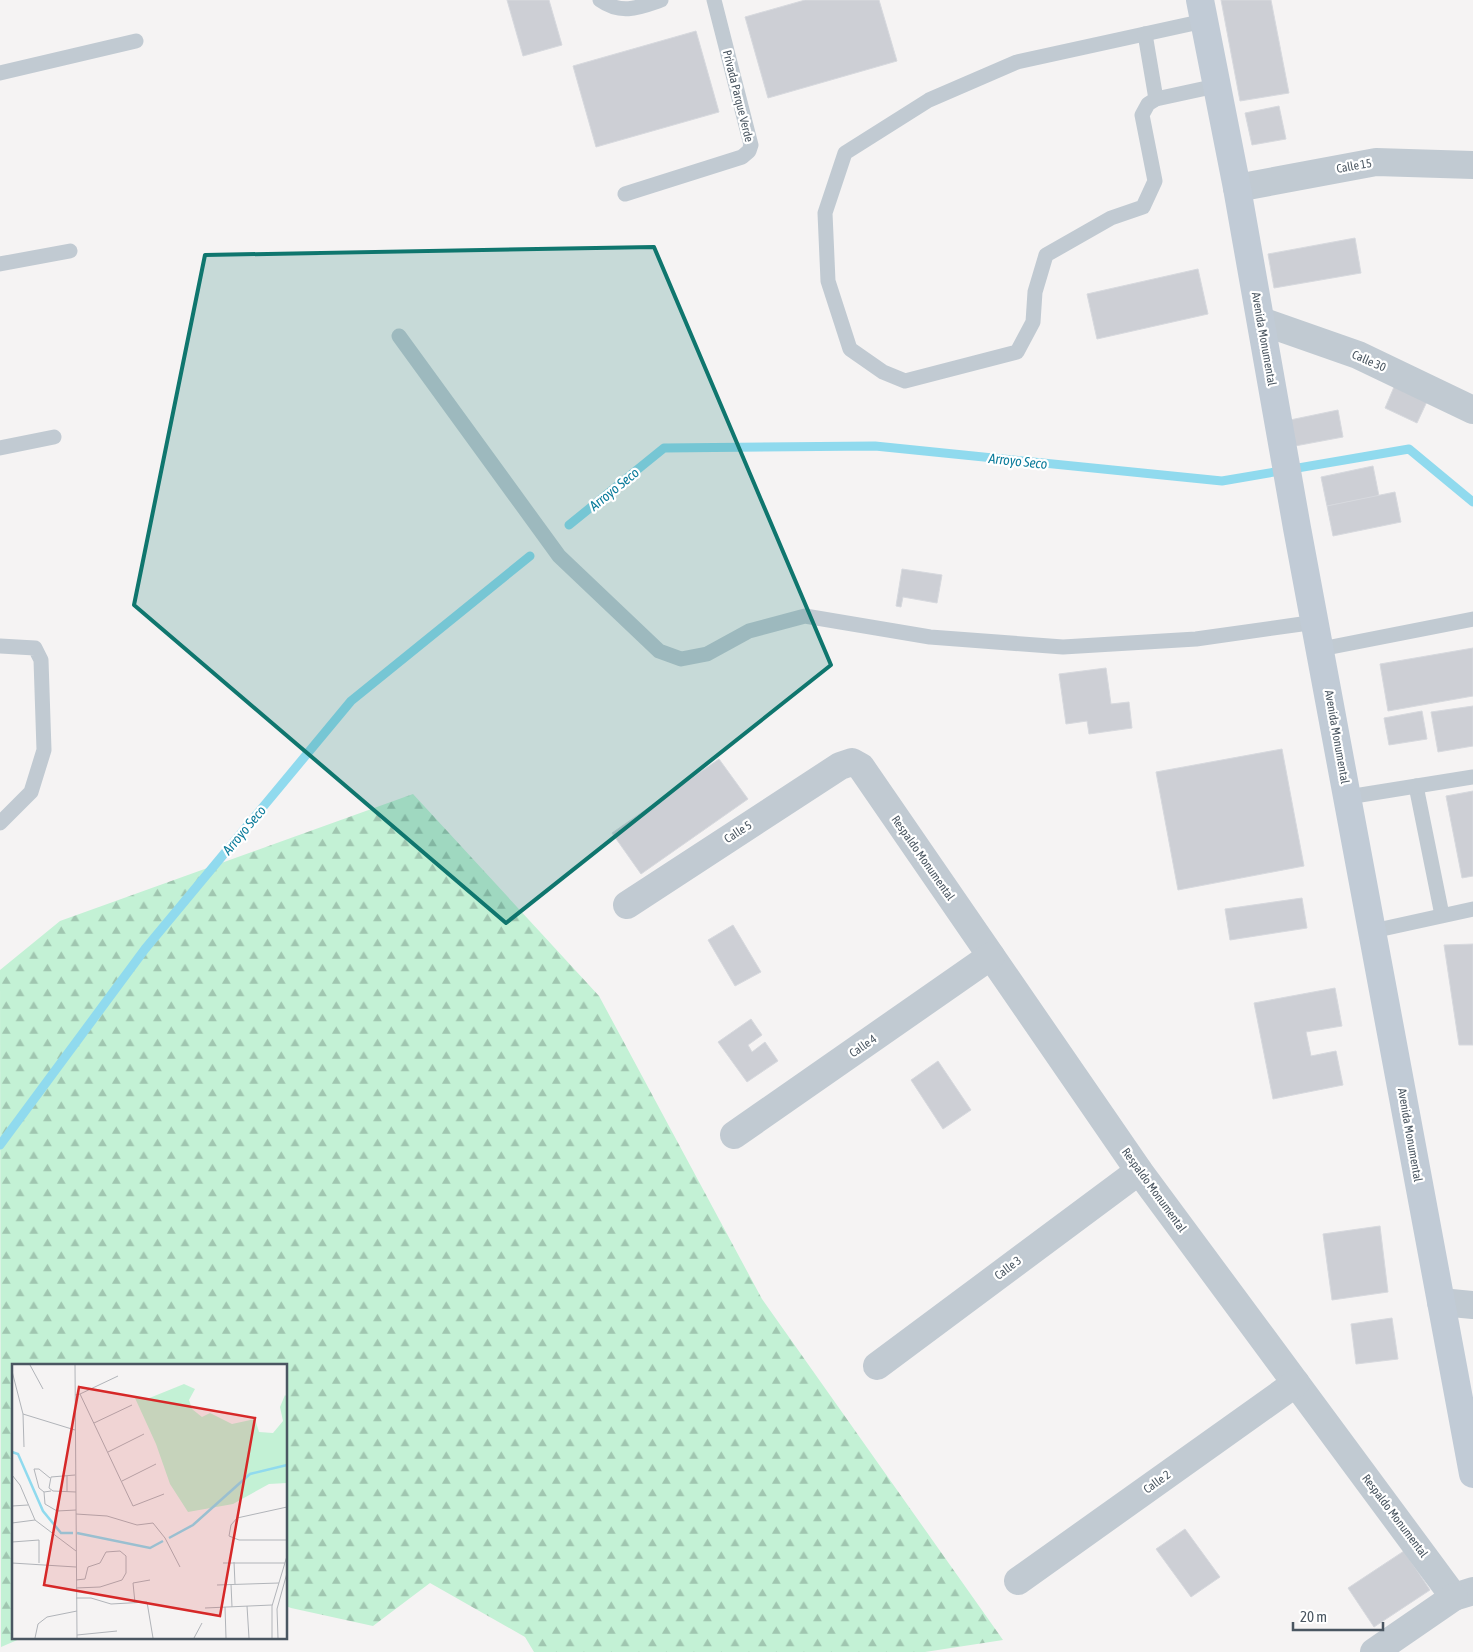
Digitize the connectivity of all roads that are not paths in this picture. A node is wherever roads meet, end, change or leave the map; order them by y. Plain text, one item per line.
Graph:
1 (600, 0) edge
2 (661, 0) edge
3 (714, 0) edge
4 (1202, 11) edge
5 (1145, 34) junction
6 (136, 41) dead end
7 (0, 73) edge
8 (1216, 86) junction
9 (1156, 100) junction
10 (1473, 165) edge
11 (1237, 188) junction
12 (625, 194) dead end
13 (70, 251) dead end
14 (0, 264) edge
15 (1261, 321) junction
16 (399, 336) dead end
17 (1473, 410) edge
18 (54, 438) dead end
19 (0, 448) edge
20 (1473, 619) edge
21 (1316, 622) junction
22 (0, 646) edge
23 (1321, 649) junction
24 (852, 762) joint
25 (1473, 777) edge
26 (1416, 786) junction
27 (1348, 797) junction
28 (0, 823) edge
29 (627, 904) dead end
30 (1473, 909) edge
31 (1442, 915) junction
32 (1373, 931) junction
33 (991, 956) junction
34 (734, 1135) dead end
35 (1139, 1171) junction
36 (1441, 1302) junction
37 (1473, 1306) edge
38 (877, 1366) dead end
39 (1296, 1382) junction
40 (1473, 1474) edge
41 (1018, 1581) dead end
42 (1464, 1594) edge
43 (1374, 1652) edge

1 - 2 lane
3 - 12 lane, Privada Parque Verde
4 - 5 lane
4 - 8 main road, Avenida Monumental
5 - 9 lane
5 - 9 lane
6 - 7 lane
8 - 9 lane
8 - 11 main road, Avenida Monumental
10 - 11 street, Calle 15
11 - 15 main road, Avenida Monumental
13 - 14 lane
15 - 17 street, Calle 30
15 - 21 main road, Avenida Monumental
16 - 21 lane
18 - 19 lane
20 - 23 lane
21 - 23 main road, Avenida Monumental
22 - 28 lane
23 - 27 main road, Avenida Monumental
24 - 29 street, Calle 5
24 - 33 street, Respaldo Monumental
25 - 26 lane
26 - 27 lane
26 - 31 lane
27 - 32 main road, Avenida Monumental
30 - 31 lane
31 - 32 lane
32 - 36 main road, Avenida Monumental
33 - 34 street, Calle 4
33 - 35 street, Respaldo Monumental
35 - 38 street, Calle 3
35 - 39 street, Respaldo Monumental
36 - 37 street
36 - 40 main road, Avenida Monumental
39 - 41 street, Calle 2
39 - 42 street, Respaldo Monumental
42 - 43 street

